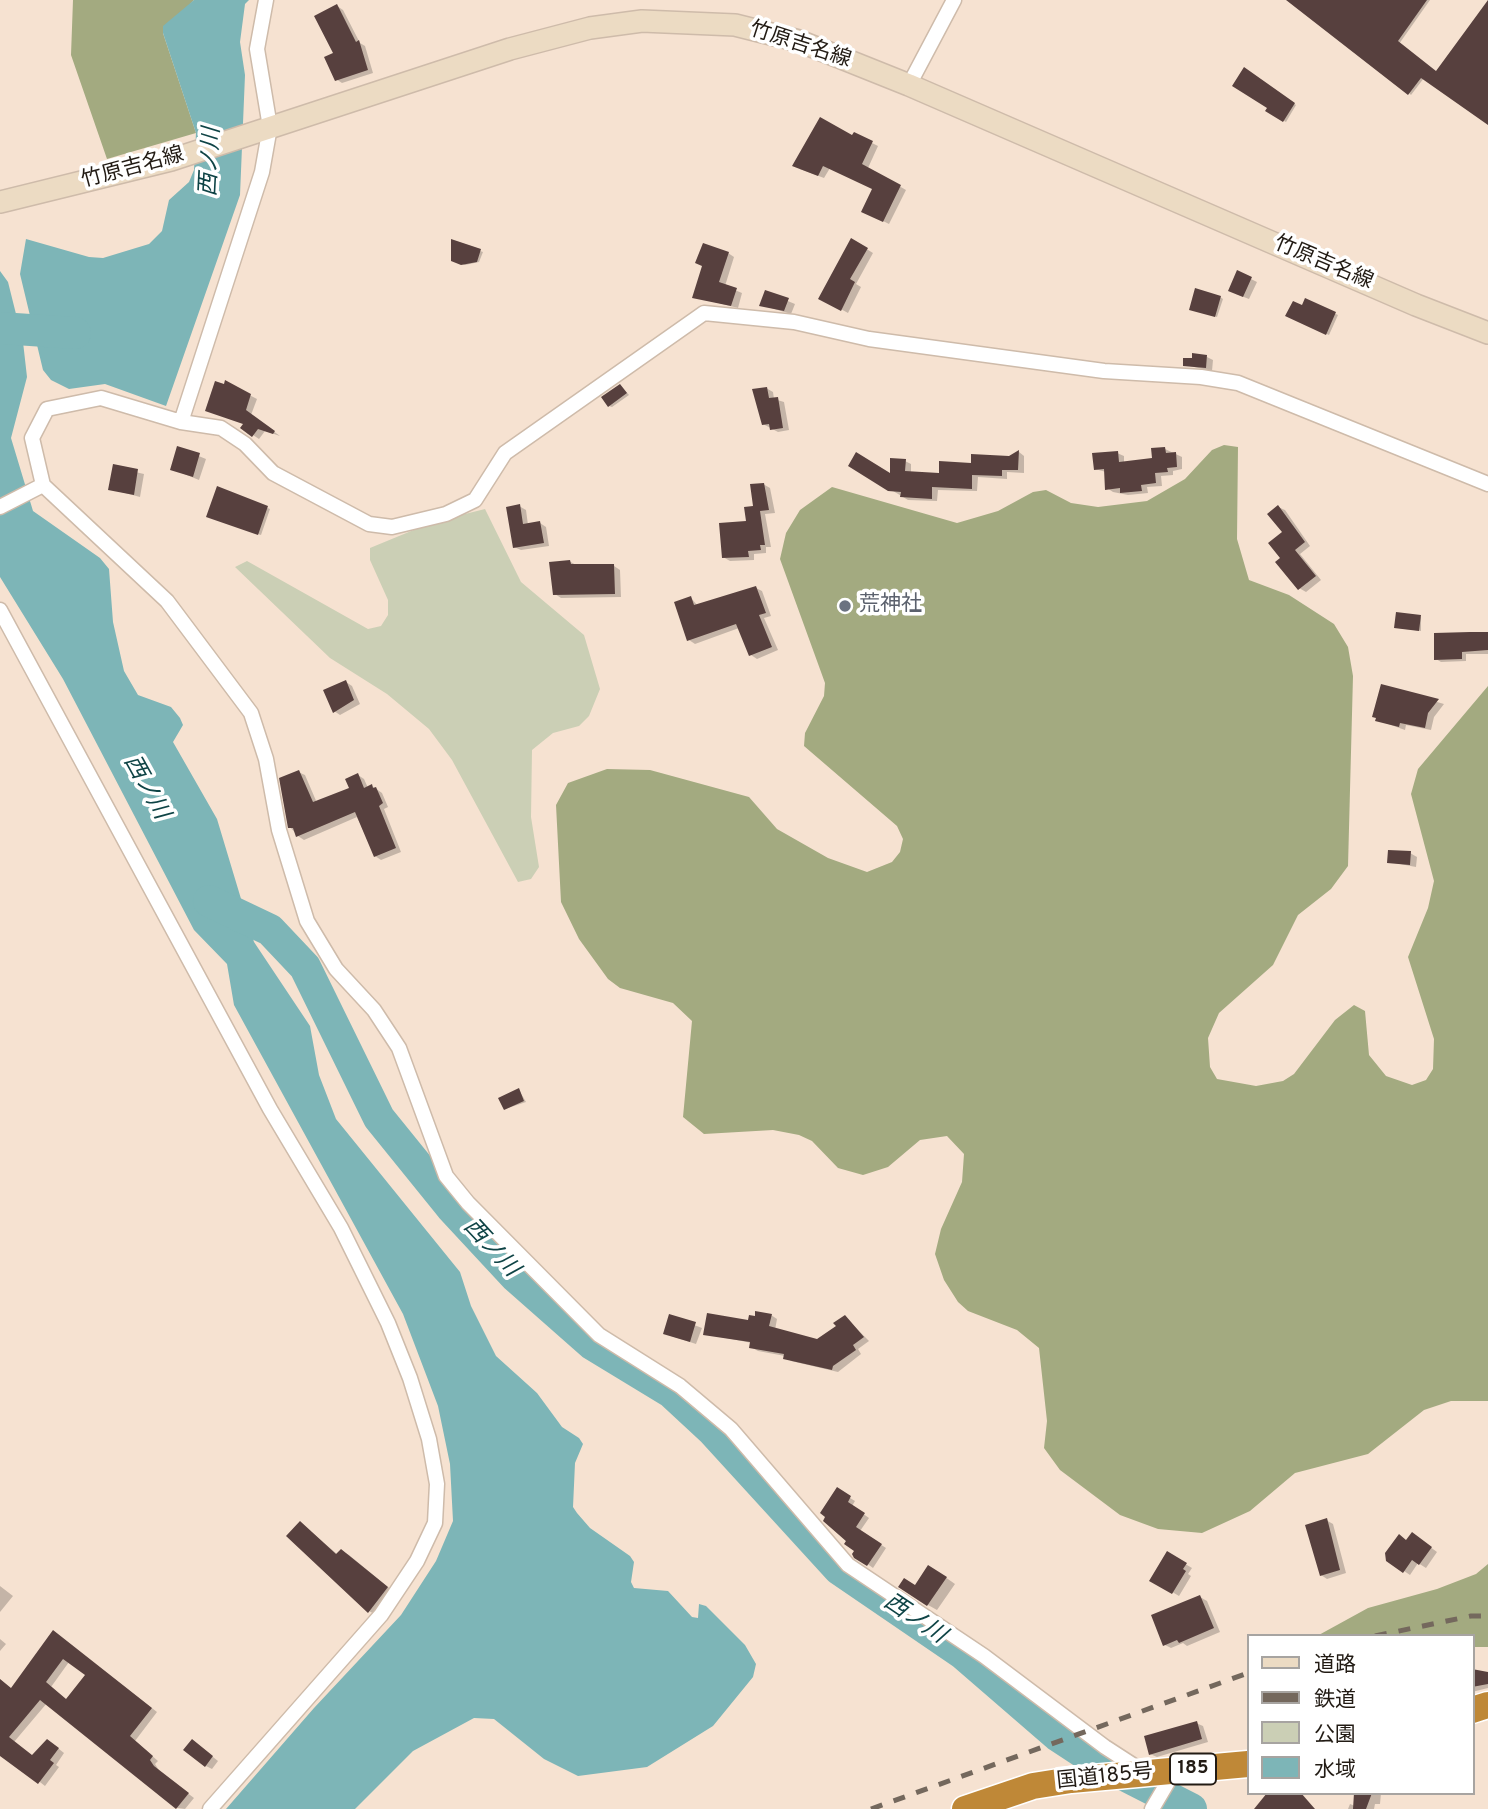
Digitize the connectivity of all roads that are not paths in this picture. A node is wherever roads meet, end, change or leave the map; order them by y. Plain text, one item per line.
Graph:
1 (266, 0) edge
2 (954, 0) edge
3 (909, 85) junction
4 (265, 129) junction
5 (0, 202) edge
6 (1488, 332) edge
7 (181, 422) junction
8 (1488, 484) edge
9 (43, 485) junction
10 (0, 507) edge
11 (0, 610) edge
12 (1246, 1764) edge
13 (1132, 1773) junction
14 (1172, 1777) junction
15 (1159, 1804) edge
16 (210, 1809) edge
17 (965, 1809) edge

1 - 4 street
2 - 3 street
3 - 4 main road, 竹原吉名線
3 - 6 main road, 竹原吉名線
4 - 5 main road, 竹原吉名線
4 - 7 street
7 - 8 street
7 - 9 street
9 - 10 street
9 - 13 street
11 - 16 street
12 - 14 highway, 国道185号 / 185
13 - 14 highway, 国道185号 / 185
13 - 17 highway, 国道185号 / 185
14 - 15 street

